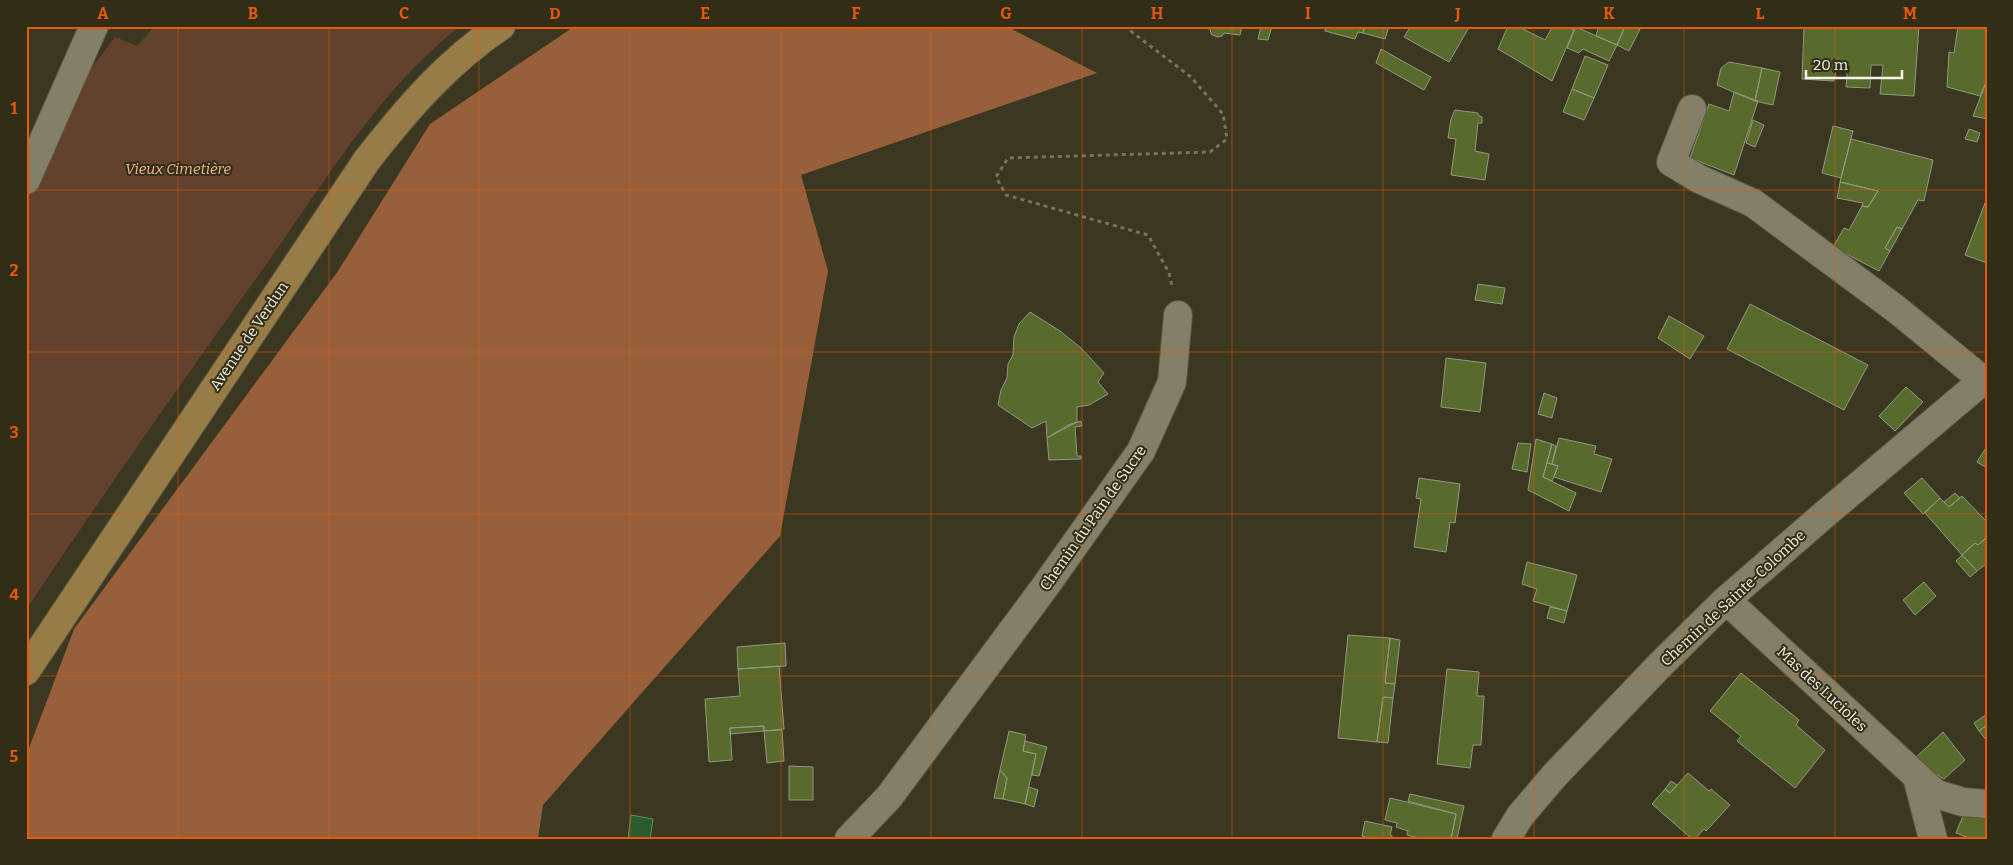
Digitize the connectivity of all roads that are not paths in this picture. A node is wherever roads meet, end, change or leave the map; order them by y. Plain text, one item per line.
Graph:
1 (94, 26) edge
2 (501, 26) edge
3 (1692, 109) dead end
4 (26, 180) edge
5 (1178, 315) road end
6 (1986, 379) edge
7 (1726, 600) junction
8 (26, 671) edge
9 (1917, 777) junction
10 (1987, 804) edge
11 (849, 839) edge
12 (1506, 839) edge
13 (1933, 839) edge

1 - 4 street
2 - 8 main road, Avenue de Verdun
3 - 6 street
5 - 11 street, Chemin du Pain de Sucre
6 - 7 street, Chemin de Sainte-Colombe
7 - 9 street, Mas des Lucioles
7 - 12 street, Chemin de Sainte-Colombe
9 - 10 street, Mas des Lucioles
9 - 13 street

